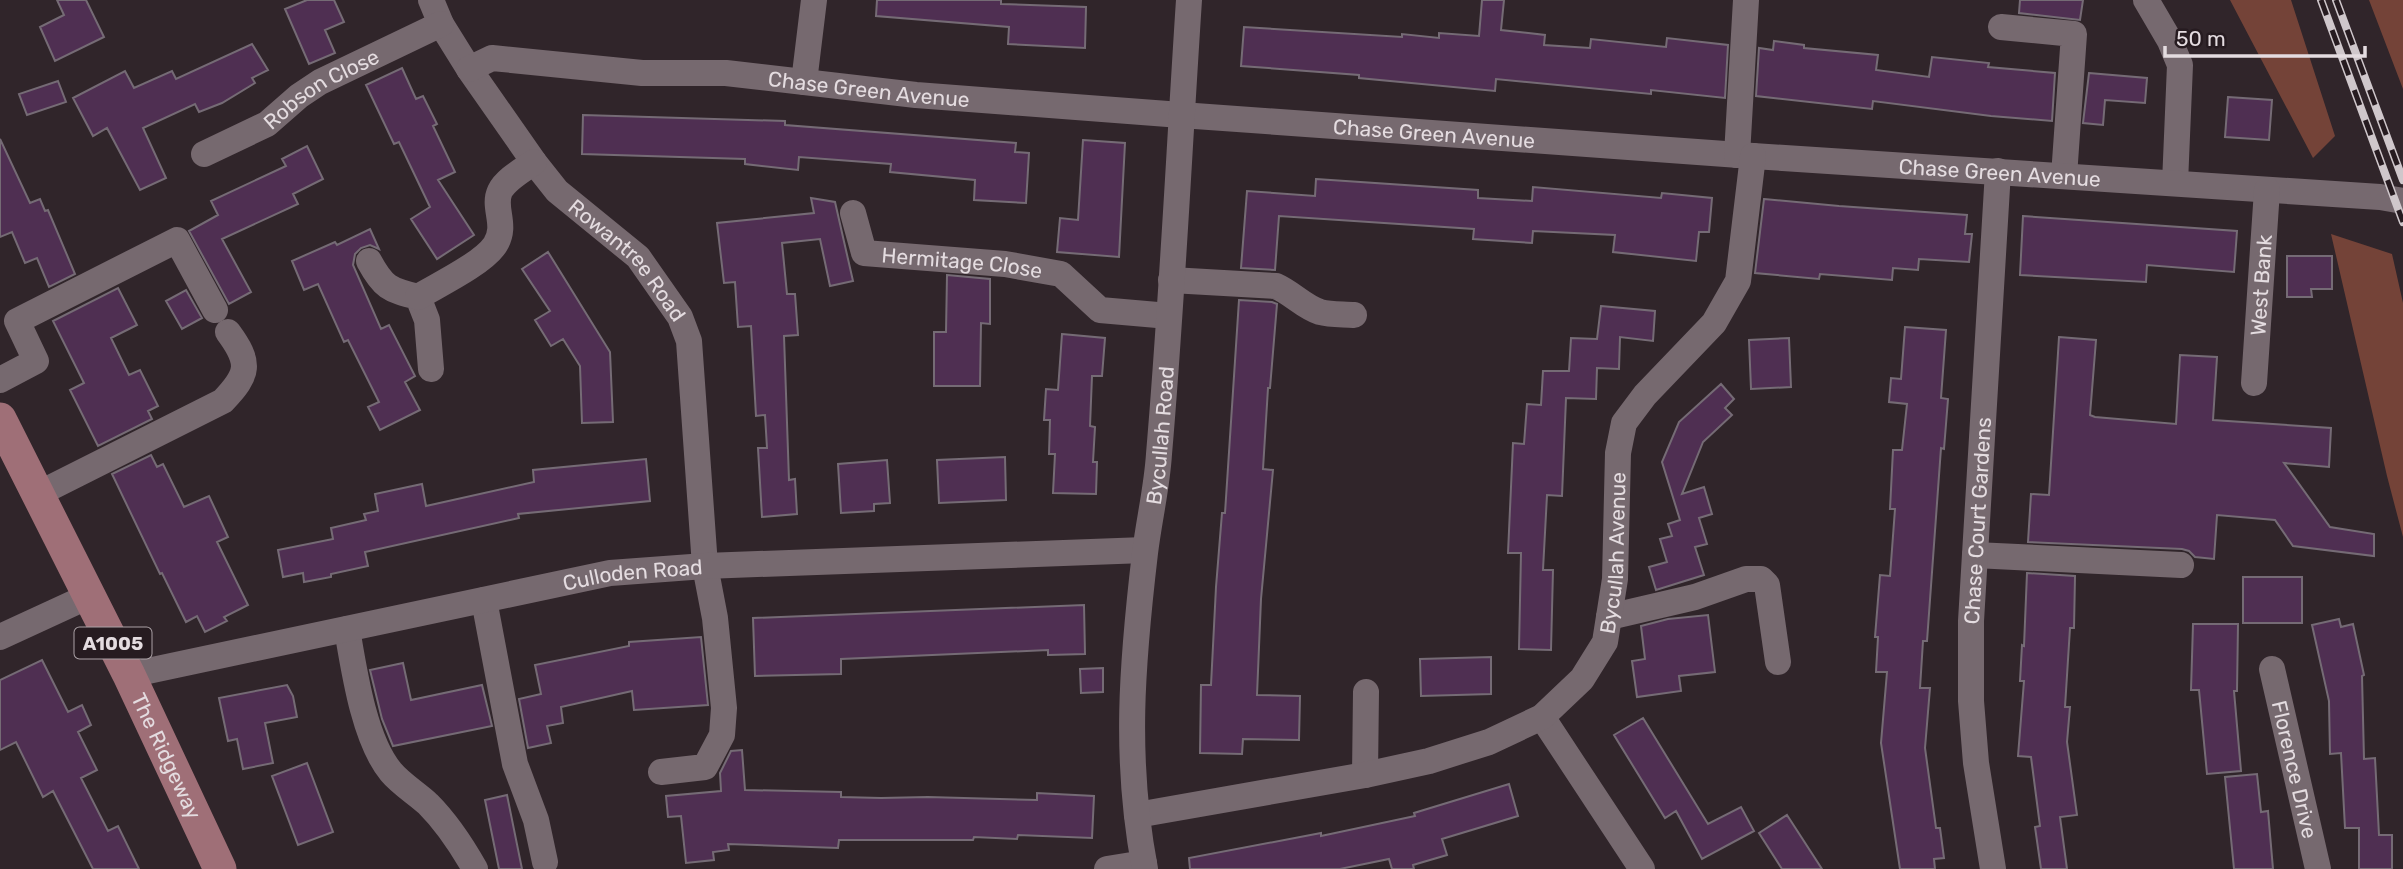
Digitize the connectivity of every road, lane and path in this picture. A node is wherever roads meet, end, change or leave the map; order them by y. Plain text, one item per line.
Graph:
1 (430, 0) edge
2 (814, 0) edge
3 (1189, 0) edge
4 (1746, 0) edge
5 (2146, 0) edge
6 (441, 24) junction
7 (2001, 27) dead end
8 (469, 69) junction
9 (804, 82) junction
10 (1181, 116) junction
11 (204, 154) dead end
12 (1745, 156) junction
13 (534, 162) junction
14 (1998, 171) junction
15 (2064, 176) junction
16 (2175, 184) junction
17 (2267, 190) junction
18 (2403, 201) edge
19 (853, 213) dead end
20 (369, 261) dead end
21 (1171, 280) junction
22 (418, 297) junction
23 (215, 310) dead end
24 (1169, 316) junction
25 (1354, 316) dead end
26 (228, 332) dead end
27 (431, 369) dead end
28 (0, 380) edge
29 (2254, 383) dead end
30 (0, 419) edge
31 (38, 495) junction
32 (1145, 550) junction
33 (1975, 555) junction
34 (2181, 565) dead end
35 (705, 566) junction
36 (89, 596) junction
37 (484, 600) junction
38 (1609, 617) junction
39 (347, 629) junction
40 (0, 637) edge
41 (1778, 662) dead end
42 (2272, 669) dead end
43 (130, 675) junction
44 (1366, 692) dead end
45 (1542, 718) junction
46 (661, 772) dead end
47 (1365, 775) junction
48 (1137, 815) junction
49 (545, 862) dead end
50 (1145, 866) edge
51 (220, 869) edge
52 (475, 869) edge
53 (1107, 869) edge
54 (1642, 869) edge
55 (1993, 869) edge
56 (2318, 869) edge

1 - 6 street, Rowantree Road
2 - 9 street
3 - 10 street, Bycullah Road
4 - 12 street, Bycullah Avenue
5 - 16 street
6 - 8 street, Rowantree Road
6 - 11 street, Robson Close
7 - 15 street
8 - 9 street, Chase Green Avenue
8 - 13 street, Rowantree Road
9 - 10 street, Chase Green Avenue
10 - 12 street, Chase Green Avenue
10 - 21 street, Bycullah Road
12 - 14 street, Chase Green Avenue
12 - 38 street, Bycullah Avenue
13 - 22 street
13 - 35 street, Rowantree Road
14 - 15 street, Chase Green Avenue
14 - 33 street, Chase Court Gardens
15 - 16 street, Chase Green Avenue
16 - 17 street, Chase Green Avenue
17 - 18 street, Chase Green Avenue
17 - 29 street, West Bank
19 - 24 street, Hermitage Close
20 - 22 street
21 - 24 street, Bycullah Road
21 - 25 street
22 - 27 street
23 - 28 street
24 - 32 street, Bycullah Road
26 - 31 street
30 - 31 main road, The Ridgeway / A1005
31 - 36 main road, The Ridgeway / A1005
32 - 35 street, Culloden Road
32 - 48 street, Bycullah Road
33 - 34 street
33 - 55 street, Chase Court Gardens
35 - 37 street, Culloden Road
35 - 46 street, Rowantree Road
36 - 40 street
36 - 43 main road, The Ridgeway / A1005
37 - 39 street, Culloden Road
37 - 49 street
38 - 41 street
38 - 45 street, Bycullah Avenue
39 - 43 street, Culloden Road
39 - 52 street
42 - 56 street, Florence Drive
43 - 51 main road, The Ridgeway / A1005
44 - 47 street
45 - 47 street, Bycullah Avenue
45 - 54 street
47 - 48 street, Bycullah Avenue
48 - 50 street, Bycullah Road
50 - 53 street

